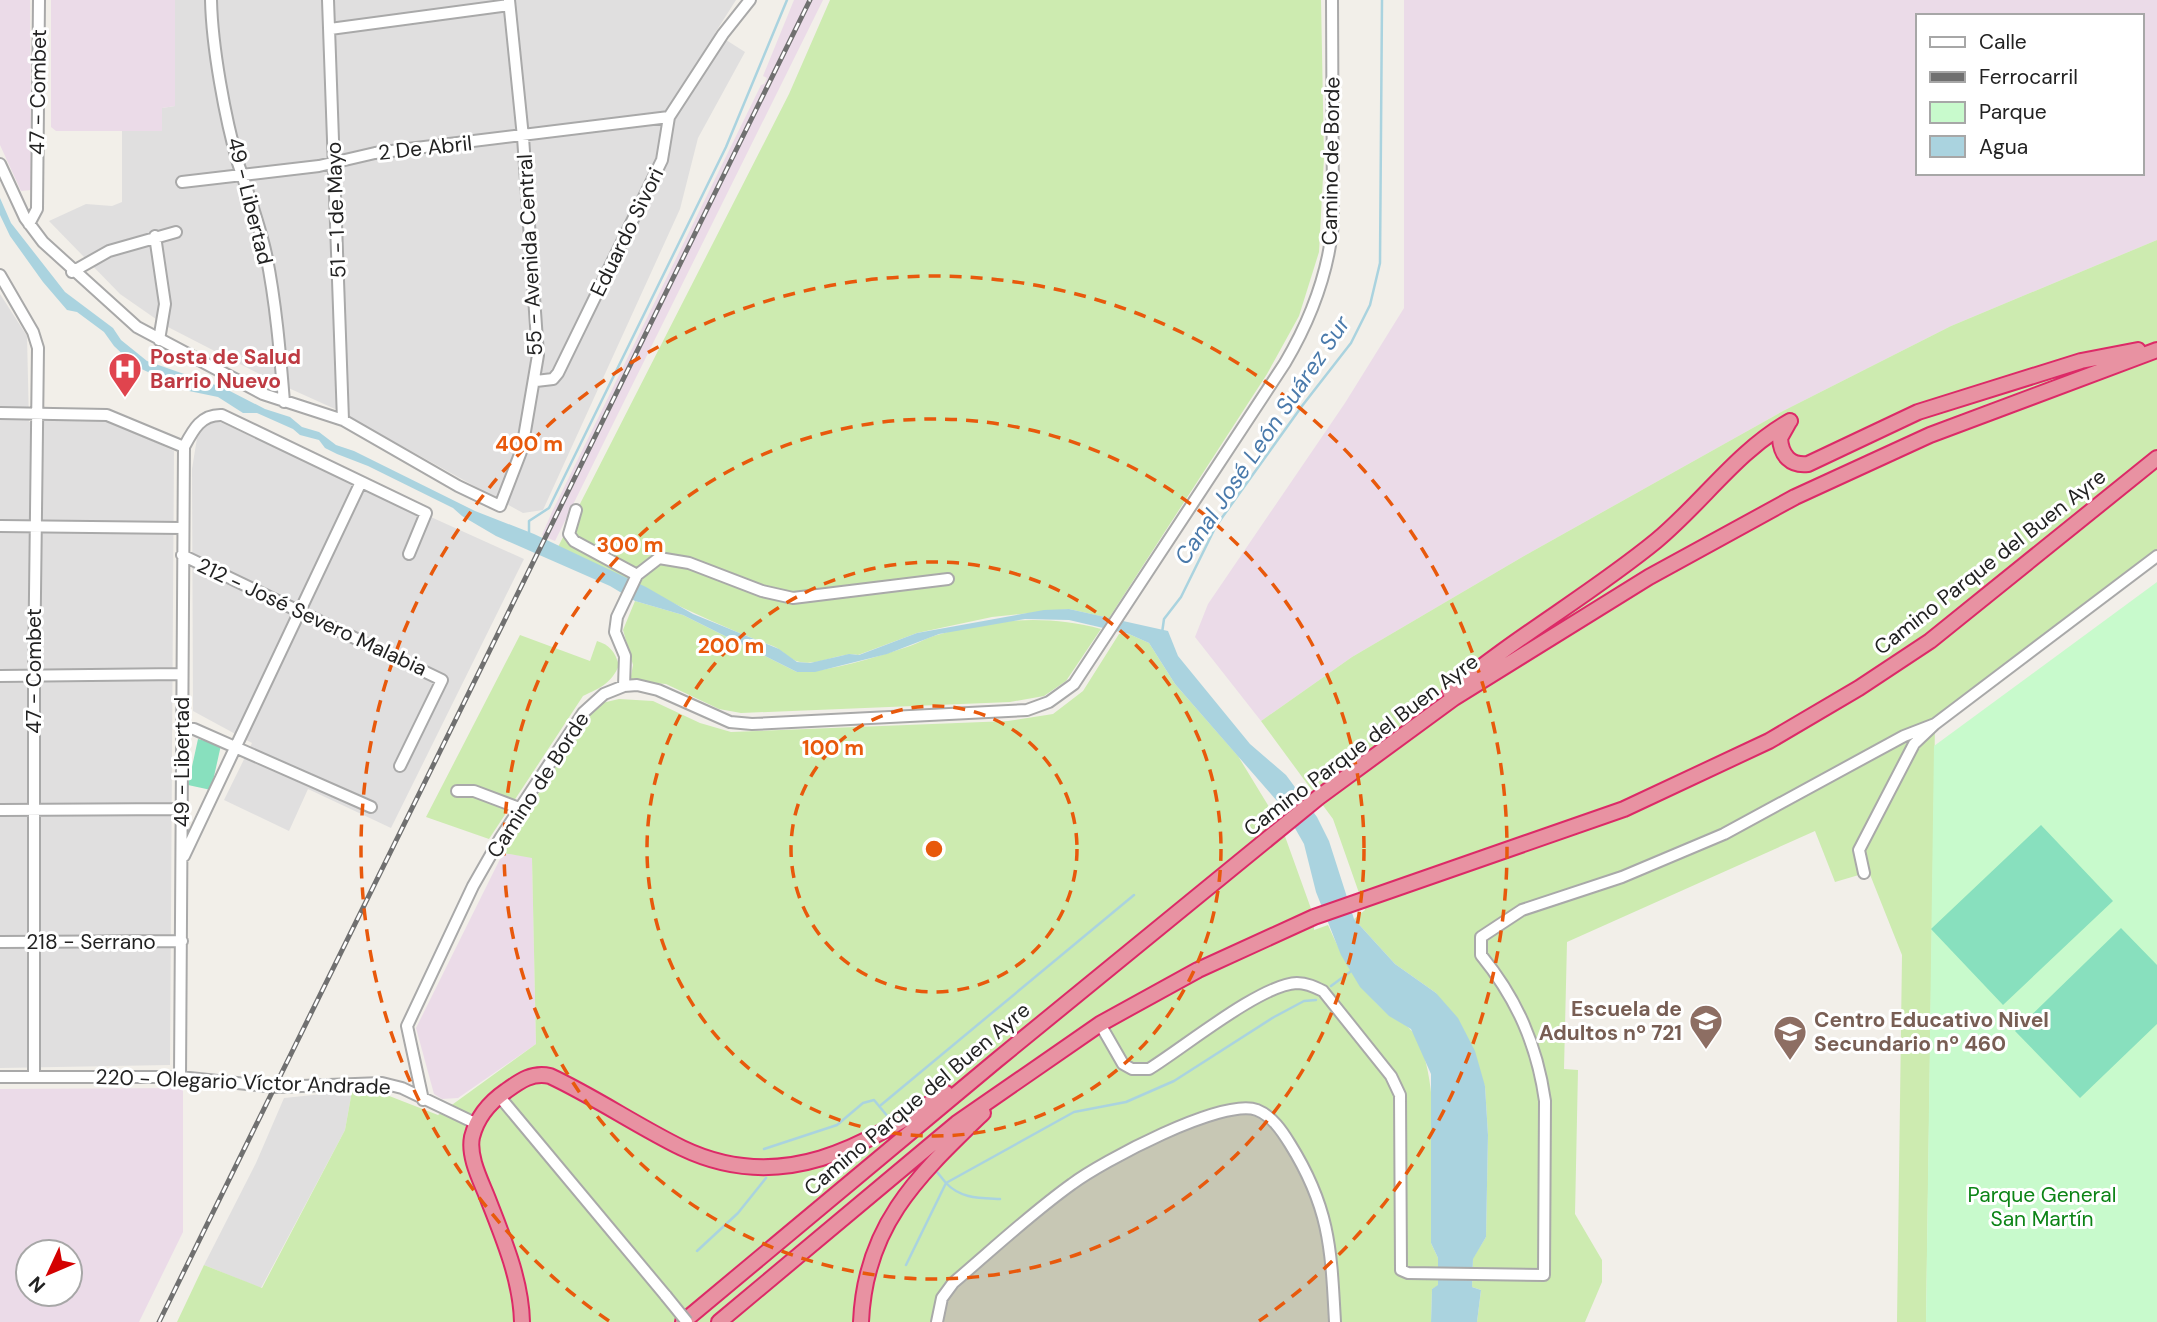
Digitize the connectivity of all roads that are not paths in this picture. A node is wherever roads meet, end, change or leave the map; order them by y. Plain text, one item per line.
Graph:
1 (39, 0) edge
2 (211, 0) edge
3 (328, 0) edge
4 (750, 0) edge
5 (1332, 0) edge
6 (509, 3) edge
7 (330, 29) junction
8 (669, 117) junction
9 (523, 137) junction
10 (334, 162) junction
11 (0, 164) edge
12 (242, 174) junction
13 (182, 182) dead end
14 (29, 224) junction
15 (176, 232) dead end
16 (155, 236) junction
17 (72, 272) junction
18 (1, 279) edge
19 (159, 340) junction
20 (2157, 348) edge
21 (536, 381) junction
22 (284, 402) junction
23 (36, 412) junction
24 (0, 413) edge
25 (343, 420) junction
26 (184, 447) junction
27 (2157, 458) edge
28 (361, 482) junction
29 (576, 510) dead end
30 (0, 526) edge
31 (35, 526) junction
32 (182, 528) junction
33 (409, 554) dead end
34 (182, 555) junction
35 (2157, 555) edge
36 (637, 577) junction
37 (948, 579) dead end
38 (301, 612) junction
39 (181, 674) junction
40 (0, 676) edge
41 (34, 676) junction
42 (624, 685) junction
43 (1428, 716) junction
44 (1935, 724) junction
45 (182, 728) junction
46 (236, 747) junction
47 (400, 766) dead end
48 (457, 791) dead end
49 (371, 807) dead end
50 (519, 808) junction
51 (182, 809) junction
52 (0, 810) edge
53 (34, 810) junction
54 (183, 859) junction
55 (1864, 873) dead end
56 (182, 941) junction
57 (0, 942) edge
58 (34, 942) junction
59 (1100, 1024) junction
60 (997, 1060) junction
61 (1021, 1076) junction
62 (0, 1077) edge
63 (34, 1077) junction
64 (180, 1077) junction
65 (499, 1096) junction
66 (423, 1100) junction
67 (477, 1124) junction
68 (522, 1322) edge
69 (685, 1322) edge
70 (719, 1322) edge
71 (861, 1322) edge
72 (937, 1322) edge
73 (1335, 1322) edge

1 - 14 street, 47 - Combet
2 - 12 street, 49 - Libertad
3 - 7 street, 51 - 1 de Mayo
4 - 8 street, Eduardo Sivori
5 - 42 street, Camino de Borde
6 - 7 street
6 - 9 street, 55 - Avenida Central
7 - 10 street, 51 - 1 de Mayo
8 - 9 street, 2 De Abril
8 - 21 street, Eduardo Sivori
9 - 10 street, 2 De Abril
9 - 21 street, 55 - Avenida Central
10 - 12 street, 2 De Abril
10 - 25 street, 51 - 1 de Mayo
11 - 14 street
12 - 13 street, 2 De Abril
12 - 22 street, 49 - Libertad
14 - 17 street
15 - 16 street
16 - 17 street
16 - 19 street
17 - 19 street
18 - 23 street, 47 - Combet
19 - 22 street
20 - 43 highway, Camino Parque del Buen Ayre
20 - 43 highway
21 - 25 street, 55 - Avenida Central
22 - 25 street
23 - 24 street
23 - 26 street
23 - 31 street, 47 - Combet
26 - 28 street
26 - 32 street, 49 - Libertad
27 - 59 highway, Camino Parque del Buen Ayre
28 - 33 street
28 - 38 street
29 - 36 street
30 - 31 street
31 - 32 street
31 - 41 street, 47 - Combet
32 - 34 street, 49 - Libertad
34 - 38 street, 212 - José Severo Malabia
34 - 39 street, 49 - Libertad
35 - 44 street
36 - 37 street
36 - 42 street
38 - 46 street
38 - 47 street, 212 - José Severo Malabia
39 - 41 street
39 - 45 street, 49 - Libertad
40 - 41 street
41 - 53 street, 47 - Combet
42 - 50 street, Camino de Borde
43 - 60 highway, Camino Parque del Buen Ayre
44 - 55 street
44 - 59 street
45 - 46 street
45 - 51 street, 49 - Libertad
46 - 49 street
46 - 54 street
48 - 50 street
50 - 66 street, Camino de Borde
51 - 53 street
51 - 54 street, 49 - Libertad
52 - 53 street
53 - 58 street, 47 - Combet
54 - 56 street, 49 - Libertad
56 - 58 street, 218 - Serrano
56 - 64 street, 49 - Libertad
57 - 58 street, 218 - Serrano
58 - 63 street, 47 - Combet
59 - 61 highway, Camino Parque del Buen Ayre
60 - 65 highway
60 - 69 highway, Camino Parque del Buen Ayre
61 - 70 highway, Camino Parque del Buen Ayre
61 - 71 highway
62 - 63 street, 220 - Olegario Víctor Andrade
63 - 64 street, 220 - Olegario Víctor Andrade
64 - 66 street, 220 - Olegario Víctor Andrade
65 - 67 highway
65 - 69 street, bridge
66 - 67 street, 220 - Olegario Víctor Andrade
67 - 68 highway
72 - 73 street

